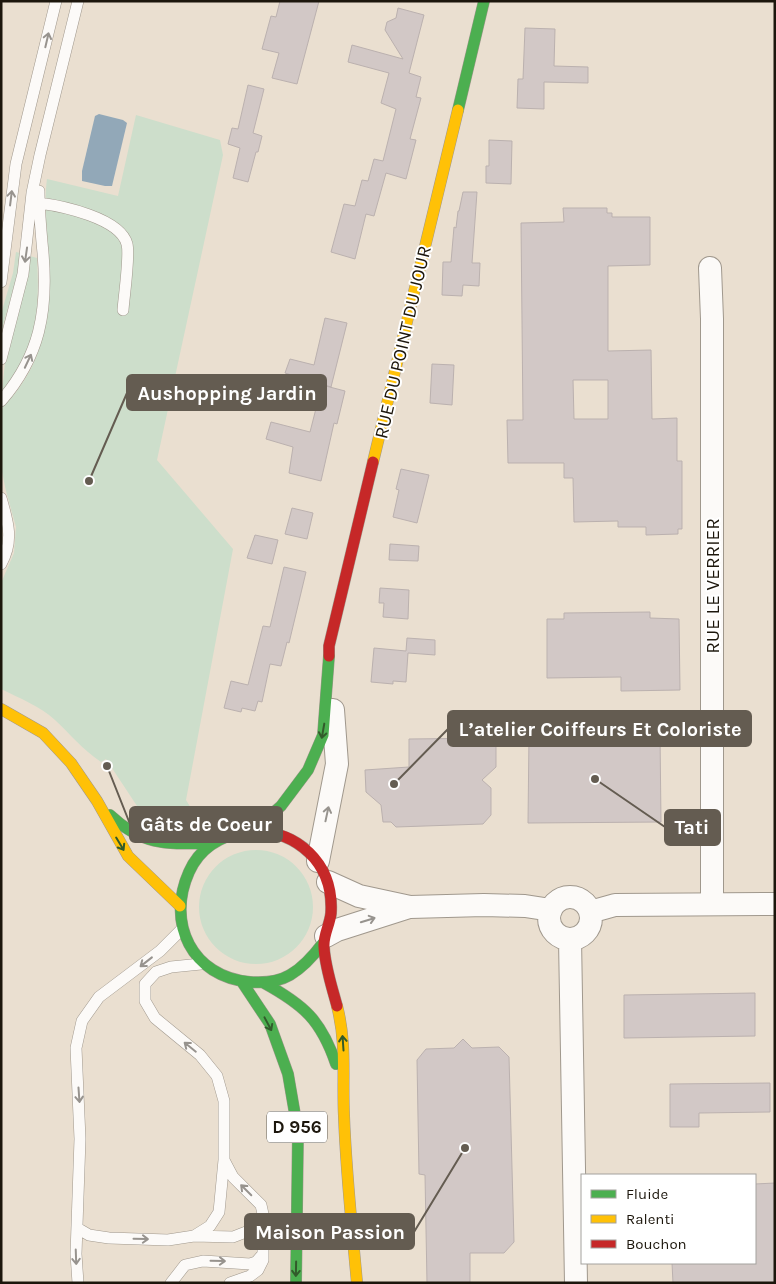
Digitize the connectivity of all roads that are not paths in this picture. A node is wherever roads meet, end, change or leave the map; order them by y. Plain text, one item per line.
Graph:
1 (56, 1) edge
2 (78, 1) edge
3 (484, 1) edge
4 (40, 155) junction
5 (39, 203) junction
6 (710, 268) dead end
7 (2, 277) edge
8 (123, 310) dead end
9 (1, 359) edge
10 (1, 401) edge
11 (1, 498) edge
12 (1, 564) edge
13 (328, 683) junction
14 (1, 709) edge
15 (97, 801) junction
16 (255, 829) junction
17 (212, 843) junction
18 (318, 861) junction
19 (328, 882) junction
20 (712, 904) junction
21 (775, 904) edge
22 (180, 906) junction
23 (410, 906) junction
24 (551, 910) junction
25 (590, 912) junction
26 (182, 929) junction
27 (325, 939) junction
28 (570, 939) junction
29 (204, 964) junction
30 (242, 982) junction
31 (264, 983) junction
32 (343, 1092) junction
33 (224, 1160) junction
34 (264, 1214) junction
35 (77, 1228) junction
36 (194, 1236) junction
37 (263, 1254) junction
38 (78, 1283) edge
39 (171, 1283) edge
40 (230, 1283) edge
41 (296, 1283) edge
42 (357, 1283) edge
43 (576, 1283) edge

7 -> 1 lane
2 - 4 lane
3 - 13 main road, RUE DU POINT DU JOUR
4 - 5 lane
4 -> 9 lane
5 - 8 lane
10 -> 5 lane
6 - 20 street, RUE LE VERRIER
11 - 12 lane
13 -> 16 main road, RUE DU POINT DU JOUR
18 -> 13 street, RUE DU POINT DU JOUR
14 - 15 main road
15 - 17 main road
15 -> 22 main road
16 - 17 main road
16 - 18 main road
17 - 22 main road
18 - 19 main road
19 - 23 street
19 - 27 main road
20 - 21 street
20 - 25 street
22 - 26 main road
23 - 24 street
27 -> 23 street
24 - 25 street
24 - 28 street
25 - 28 street
26 - 29 main road
26 -> 35 lane
27 - 31 main road
32 -> 27 main road
28 - 43 street
29 - 30 main road
33 -> 29 lane
30 - 31 main road
30 -> 41 main road, D 956
31 - 32 main road
32 - 42 main road
34 -> 33 lane
33 - 36 lane
34 - 36 lane
34 - 37 lane
35 -> 36 lane
35 -> 38 lane
39 -> 37 lane
37 - 40 lane

